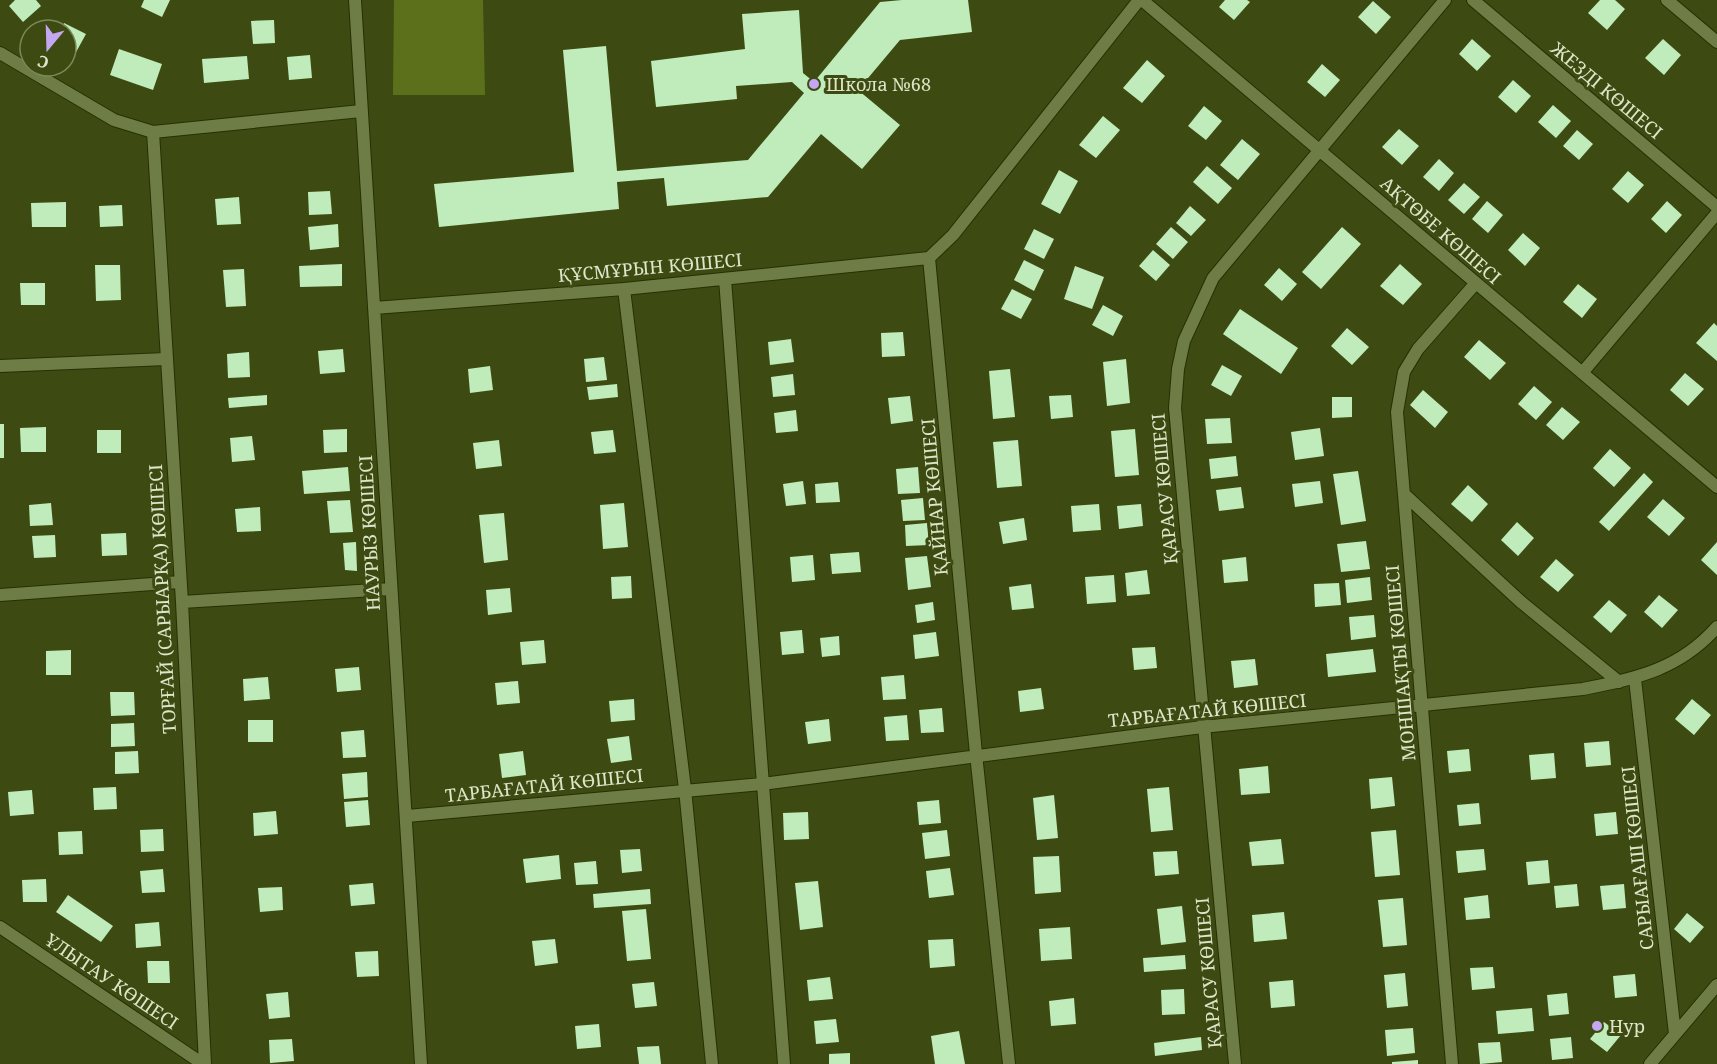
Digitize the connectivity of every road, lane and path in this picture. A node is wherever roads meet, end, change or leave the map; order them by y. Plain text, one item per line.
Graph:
1 (355, 0) edge
2 (1140, 0) edge
3 (1445, 0) edge
4 (1473, 0) edge
5 (1667, 0) edge
6 (1717, 42) edge
7 (0, 54) edge
8 (362, 111) junction
9 (153, 132) junction
10 (1321, 150) junction
11 (1717, 207) edge
12 (1717, 213) edge
13 (929, 258) junction
14 (725, 279) junction
15 (1475, 284) junction
16 (624, 289) junction
17 (374, 308) junction
18 (166, 359) junction
19 (0, 366) edge
20 (1582, 373) junction
21 (1717, 487) edge
22 (1404, 494) junction
23 (180, 582) junction
24 (390, 589) junction
25 (0, 596) edge
26 (182, 602) junction
27 (1717, 627) edge
28 (1635, 679) junction
29 (1619, 682) junction
30 (1421, 705) junction
31 (1202, 727) junction
32 (976, 754) junction
33 (762, 784) junction
34 (685, 789) junction
35 (407, 816) junction
36 (0, 927) edge
37 (1717, 985) edge
38 (1675, 1034) junction
39 (204, 1064) edge
40 (420, 1064) edge
41 (712, 1064) edge
42 (784, 1064) edge
43 (1009, 1064) edge
44 (1235, 1064) edge
45 (1452, 1064) edge
46 (1650, 1064) edge

1 - 8 street, НАУРЫЗ КӨШЕСІ
2 - 10 street, АҚТӨБЕ КӨШЕСІ
2 - 13 street
3 - 10 street, ҚАРАСУ КӨШЕСІ
4 - 11 street, ЖЕЗДІ КӨШЕСІ
5 - 6 street
7 - 9 street
8 - 9 street
8 - 17 street, НАУРЫЗ КӨШЕСІ
9 - 18 street, ТОРҒАЙ (САРЫАРҚА) КӨШЕСІ
10 - 15 street, АҚТӨБЕ КӨШЕСІ
10 - 31 street, ҚАРАСУ КӨШЕСІ
12 - 20 street
13 - 14 street, ҚҰСМҰРЫН КӨШЕСІ
13 - 32 street, ҚАЙНАР КӨШЕСІ
14 - 16 street, ҚҰСМҰРЫН КӨШЕСІ
14 - 33 street
15 - 20 street, АҚТӨБЕ КӨШЕСІ
15 - 22 street, МОНШАҚТЫ КӨШЕСІ
16 - 17 street, ҚҰСМҰРЫН КӨШЕСІ
16 - 34 street
17 - 24 street, НАУРЫЗ КӨШЕСІ
18 - 19 street
18 - 23 street, ТОРҒАЙ (САРЫАРҚА) КӨШЕСІ
20 - 21 street, АҚТӨБЕ КӨШЕСІ
22 - 29 street
22 - 30 street, МОНШАҚТЫ КӨШЕСІ
23 - 25 street
23 - 26 street, ТОРҒАЙ (САРЫАРҚА) КӨШЕСІ
24 - 26 street
24 - 35 street, НАУРЫЗ КӨШЕСІ
26 - 39 street, ТОРҒАЙ (САРЫАРҚА) КӨШЕСІ
27 - 28 street, ТАРБАҒАТАЙ КӨШЕСІ
28 - 29 street, ТАРБАҒАТАЙ КӨШЕСІ
28 - 38 street, САРЫАҒАШ КӨШЕСІ
29 - 30 street, ТАРБАҒАТАЙ КӨШЕСІ
30 - 31 street, ТАРБАҒАТАЙ КӨШЕСІ
30 - 45 street, МОНШАҚТЫ КӨШЕСІ
31 - 32 street, ТАРБАҒАТАЙ КӨШЕСІ
31 - 44 street, ҚАРАСУ КӨШЕСІ
32 - 33 street, ТАРБАҒАТАЙ КӨШЕСІ
32 - 43 street, ҚАЙНАР КӨШЕСІ
33 - 34 street, ТАРБАҒАТАЙ КӨШЕСІ
33 - 42 street
34 - 35 street, ТАРБАҒАТАЙ КӨШЕСІ
34 - 41 street
35 - 40 street, НАУРЫЗ КӨШЕСІ
36 - 39 street, ҰЛЫТАУ КӨШЕСІ
37 - 38 street
38 - 46 street

